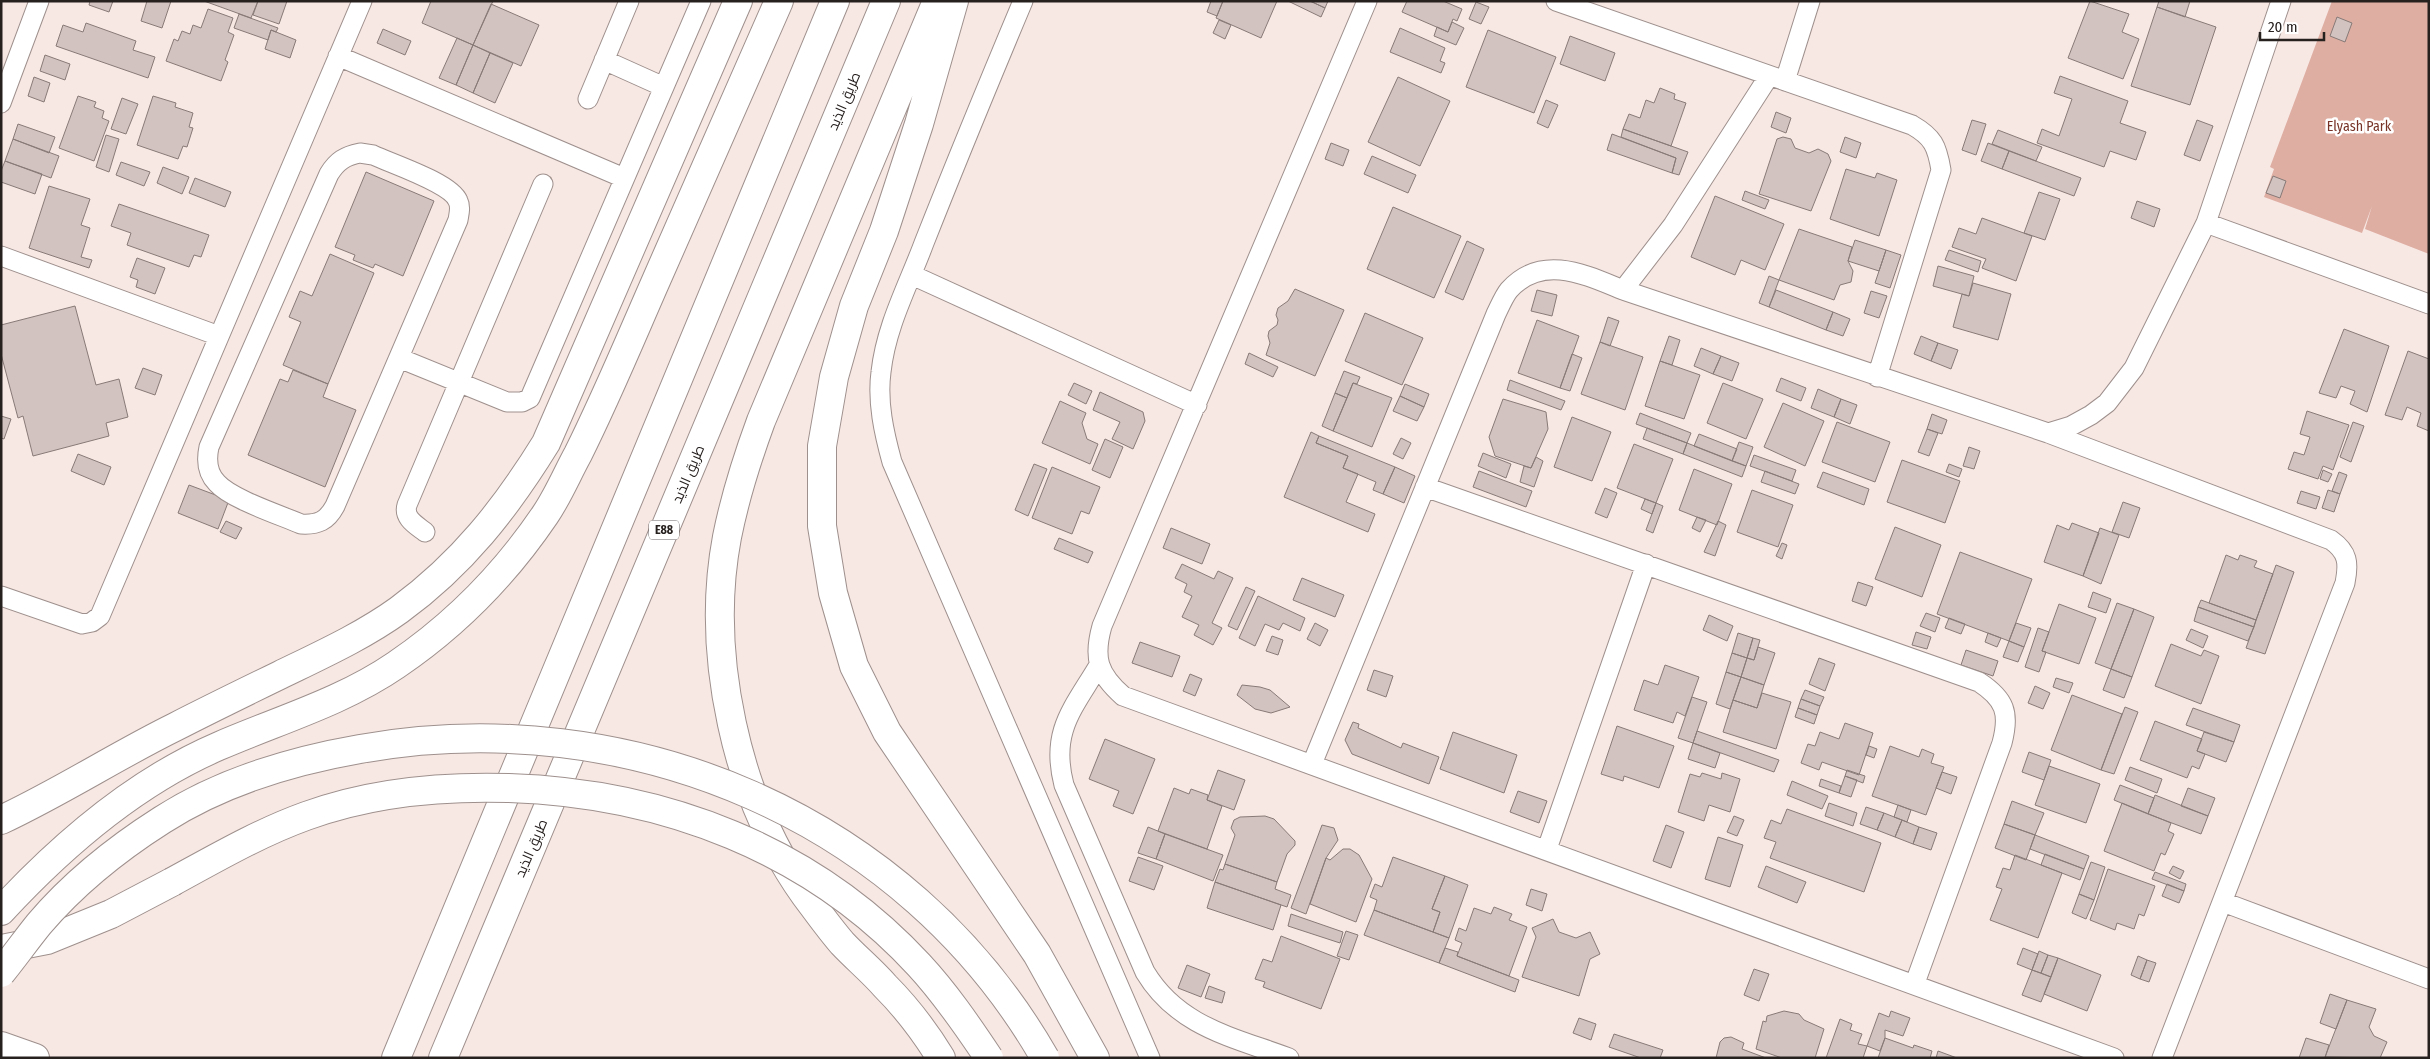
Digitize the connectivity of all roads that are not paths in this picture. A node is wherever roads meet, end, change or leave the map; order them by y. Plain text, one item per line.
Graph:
1 (39, 1) edge
2 (362, 1) edge
3 (629, 1) edge
4 (701, 1) edge
5 (738, 1) edge
6 (780, 1) edge
7 (835, 1) edge
8 (886, 1) edge
9 (937, 1) edge
10 (954, 1) edge
11 (1023, 1) edge
12 (1367, 1) edge
13 (1556, 1) edge
14 (1810, 1) edge
15 (2281, 1) edge
16 (338, 56) junction
17 (604, 60) junction
18 (1777, 78) junction
19 (664, 87) junction
20 (588, 99) dead end
21 (1, 103) edge
22 (624, 178) junction
23 (543, 184) dead end
24 (2206, 223) junction
25 (1, 256) edge
26 (912, 275) junction
27 (1623, 290) junction
28 (2429, 304) edge
29 (219, 336) junction
30 (400, 358) junction
31 (1877, 377) junction
32 (458, 383) junction
33 (1197, 406) junction
34 (2048, 433) junction
35 (1425, 487) junction
36 (425, 532) dead end
37 (1646, 564) junction
38 (1, 596) edge
39 (1099, 665) junction
40 (1312, 764) junction
41 (1, 820) edge
42 (1547, 849) junction
43 (2223, 902) junction
44 (1, 911) edge
45 (1, 949) edge
46 (1, 973) edge
47 (2429, 980) edge
48 (1915, 984) junction
49 (1, 1046) edge
50 (35, 1058) edge
51 (396, 1058) edge
52 (443, 1058) edge
53 (941, 1058) edge
54 (989, 1058) edge
55 (1045, 1058) edge
56 (1095, 1058) edge
57 (1150, 1058) edge
58 (1289, 1058) edge
59 (2114, 1058) edge
60 (2162, 1058) edge

1 - 21 street
2 - 16 street
3 - 17 street
4 - 19 street
5 - 41 highway
6 - 44 highway
7 - 51 highway
8 - 52 highway, طريق الذيد / E88
9 - 53 highway
10 - 56 highway
11 - 26 street
12 - 33 street
13 - 18 street
14 - 18 street
15 - 24 street
16 - 22 street
16 - 29 street
17 - 19 street
17 - 20 street
18 - 27 street
18 - 31 street
19 - 22 street
22 - 32 street
23 - 32 street
24 - 28 street
24 - 34 street
25 - 29 street
26 - 33 street
26 - 57 street
27 - 31 street
27 - 35 street
29 - 38 street
30 - 30 street
30 - 32 street
31 - 34 street
32 - 36 street
33 - 39 street
34 - 43 street
35 - 37 street
35 - 40 street
37 - 42 street
37 - 48 street
39 - 40 street
39 - 58 street
40 - 42 street
42 - 48 street
43 - 47 street
43 - 60 street
45 - 54 highway, bridge
46 - 55 highway, bridge
48 - 59 street
49 - 50 highway

